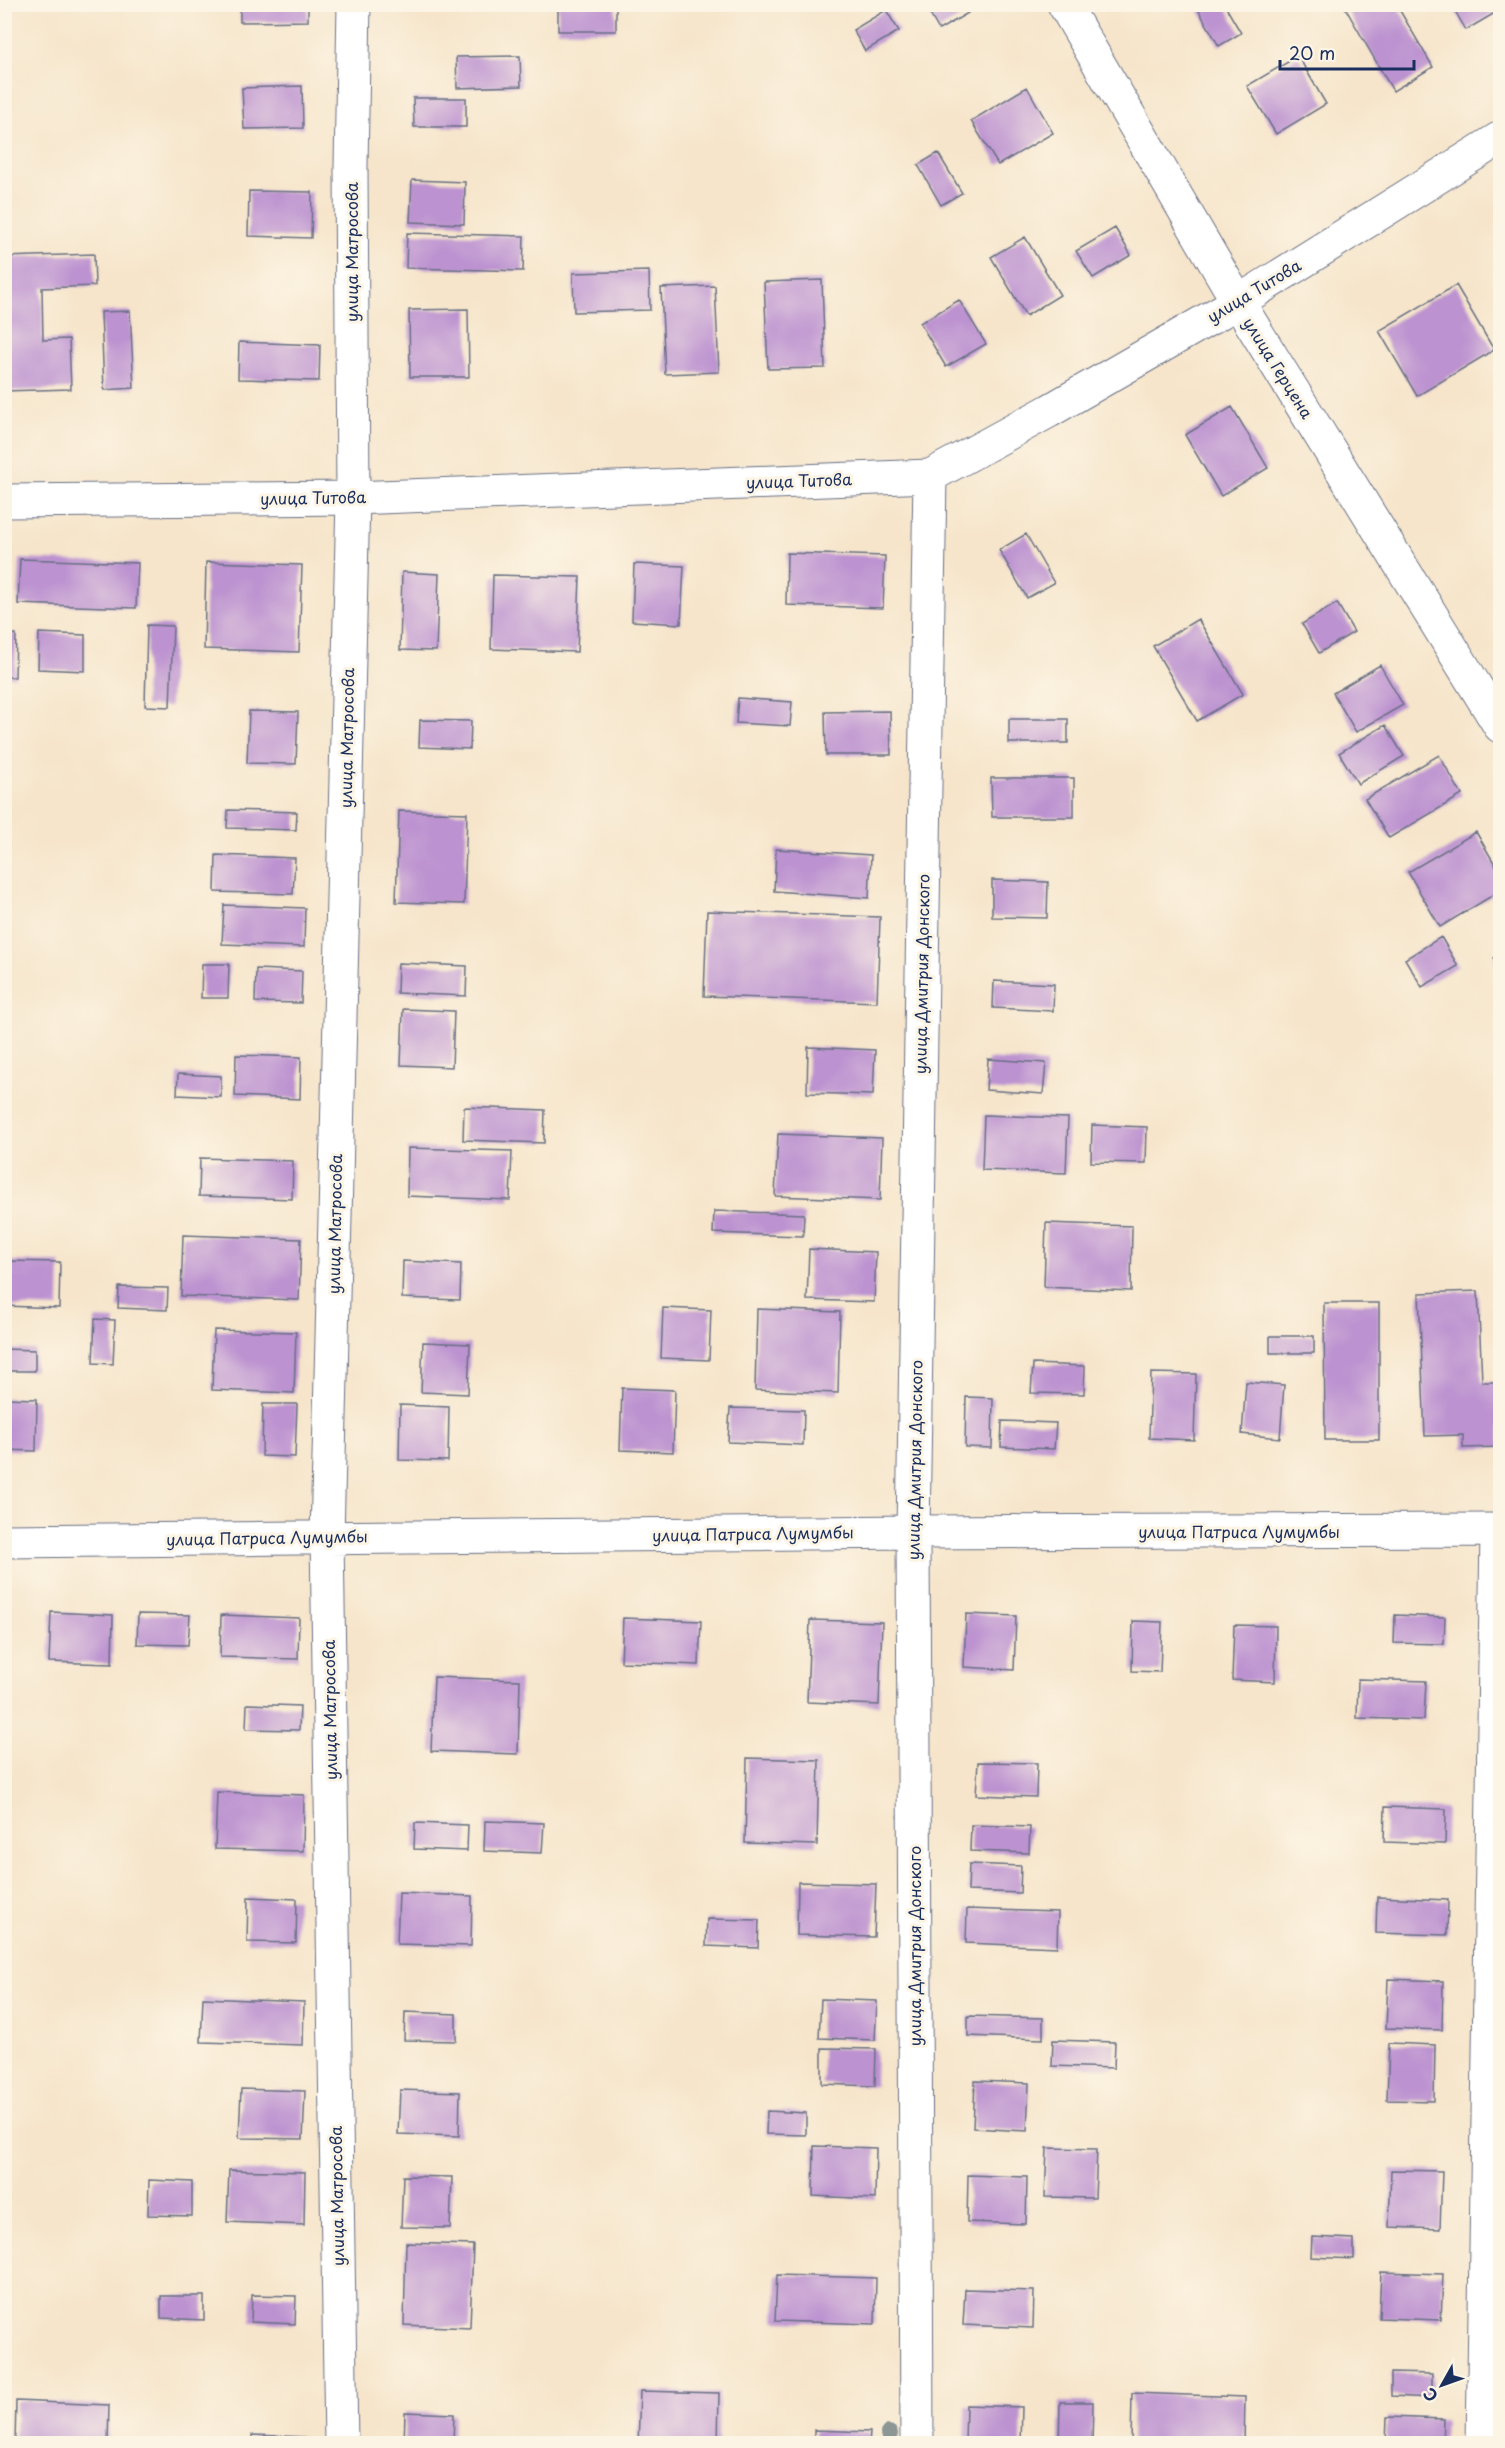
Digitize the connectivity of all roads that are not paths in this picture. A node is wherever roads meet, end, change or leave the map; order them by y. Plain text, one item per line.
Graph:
1 (354, 4) edge
2 (1064, 4) edge
3 (1500, 138) edge
4 (1238, 302) junction
5 (930, 476) junction
6 (353, 498) junction
7 (4, 501) edge
8 (1500, 726) edge
9 (1499, 1531) edge
10 (913, 1532) junction
11 (327, 1538) junction
12 (4, 1541) edge
13 (341, 2444) edge
14 (917, 2444) edge
15 (1483, 2444) edge

1 - 6 street, улица Матросова
2 - 4 street, улица Герцена
3 - 4 street, улица Титова
4 - 5 street, улица Титова
4 - 8 street, улица Герцена
5 - 6 street, улица Титова
5 - 10 street, улица Дмитрия Донского
6 - 7 street, улица Титова
6 - 11 street, улица Матросова
9 - 10 street, улица Патриса Лумумбы
9 - 15 street
10 - 11 street, улица Патриса Лумумбы
10 - 14 street, улица Дмитрия Донского
11 - 12 street, улица Патриса Лумумбы
11 - 13 street, улица Матросова

